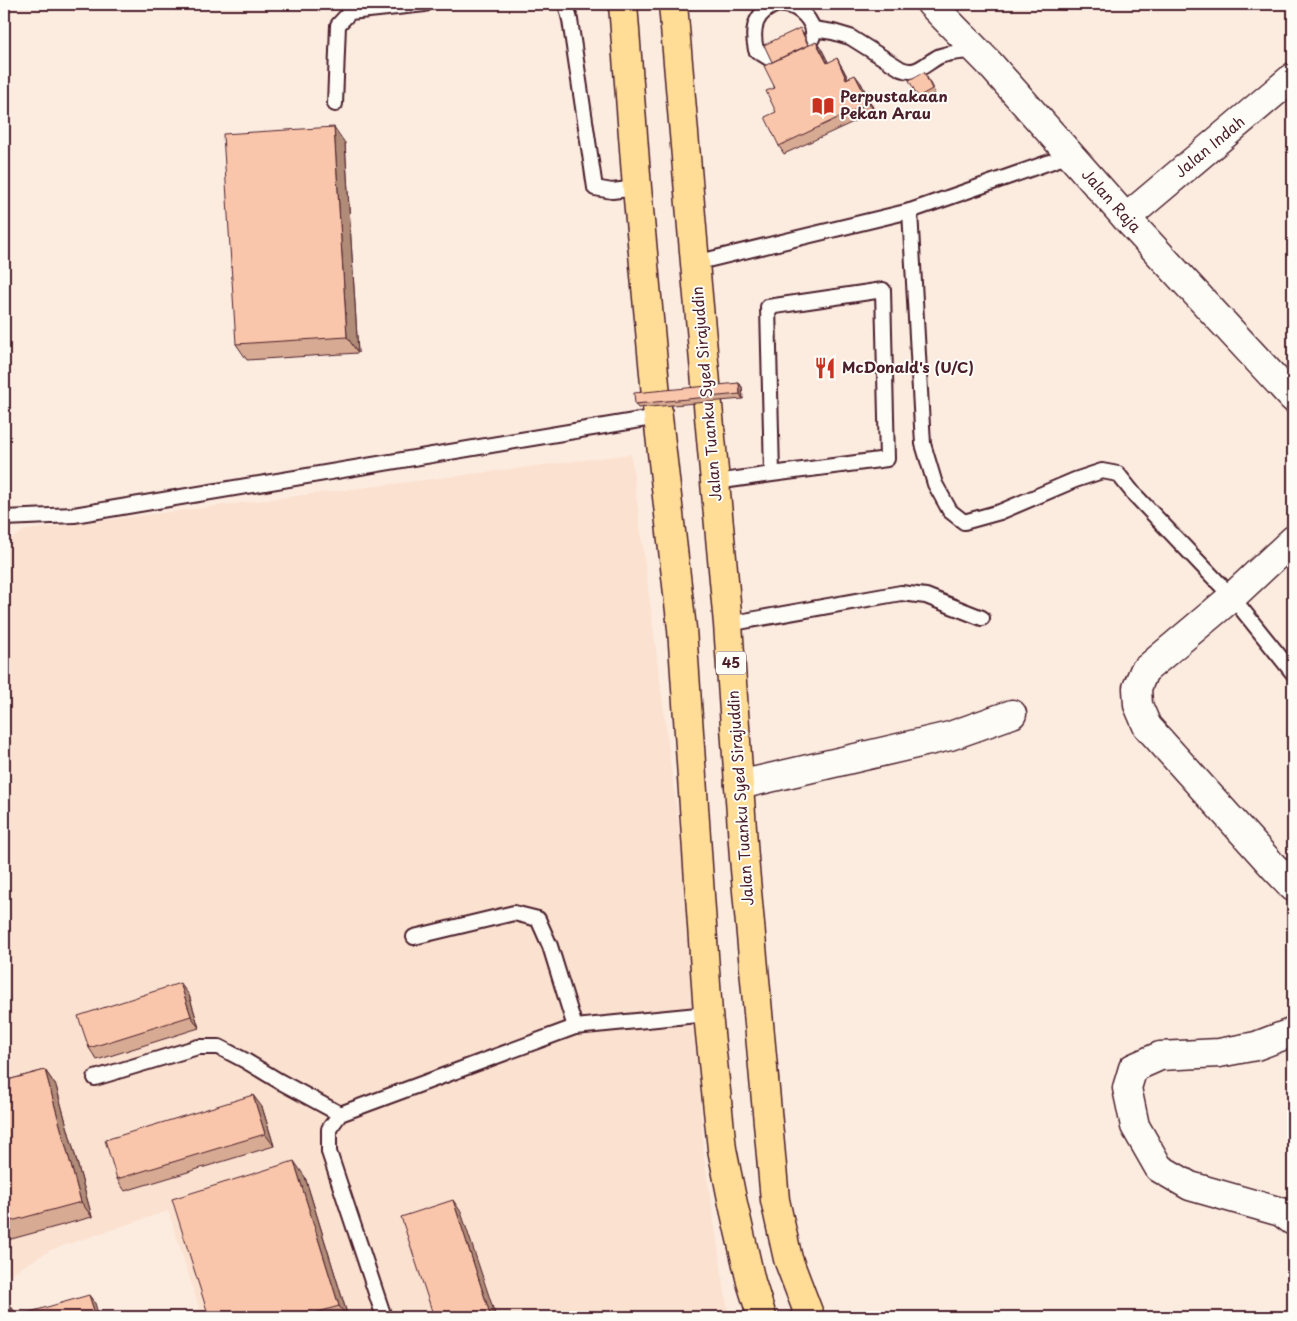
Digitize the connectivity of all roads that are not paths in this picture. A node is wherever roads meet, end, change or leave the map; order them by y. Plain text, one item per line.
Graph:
1 (425, 4) edge
2 (566, 4) edge
3 (623, 4) edge
4 (673, 4) edge
5 (931, 4) edge
6 (813, 29) junction
7 (976, 50) junction
8 (1293, 77) edge
9 (335, 104) dead end
10 (1070, 155) junction
11 (637, 188) junction
12 (910, 211) junction
13 (1126, 218) junction
14 (695, 263) junction
15 (1293, 398) edge
16 (658, 417) junction
17 (772, 474) junction
18 (716, 482) junction
19 (4, 518) edge
20 (1293, 540) edge
21 (1232, 597) junction
22 (982, 618) dead end
23 (728, 624) junction
24 (1293, 673) edge
25 (1012, 714) dead end
26 (739, 785) junction
27 (1293, 887) edge
28 (414, 937) dead end
29 (708, 1014) junction
30 (575, 1027) junction
31 (1293, 1032) edge
32 (95, 1078) dead end
33 (340, 1114) junction
34 (1293, 1221) edge
35 (384, 1317) edge
36 (762, 1317) edge
37 (810, 1317) edge

1 - 9 lane
2 - 11 lane
3 - 11 highway
4 - 14 highway, Jalan Tuanku Syed Sirajuddin / 45
5 - 7 street, Jalan Raja
6 - 6 lane
6 - 7 lane
7 - 10 street, Jalan Raja
8 - 13 street, Jalan Indah
10 - 12 lane
10 - 13 street, Jalan Raja
11 - 16 highway
12 - 14 lane
12 - 21 lane
13 - 15 street, Jalan Raja
14 - 18 highway, Jalan Tuanku Syed Sirajuddin / 45
16 - 19 lane
16 - 29 highway
17 - 17 lane
17 - 18 lane
18 - 23 highway, Jalan Tuanku Syed Sirajuddin / 45
20 - 21 street
21 - 24 lane
21 - 27 street
22 - 23 lane
23 - 26 highway, Jalan Tuanku Syed Sirajuddin / 45
25 - 26 street
26 - 37 highway, Jalan Tuanku Syed Sirajuddin / 45
28 - 30 lane
29 - 30 lane
29 - 36 highway
30 - 33 lane
31 - 34 street
32 - 33 lane
33 - 35 lane

